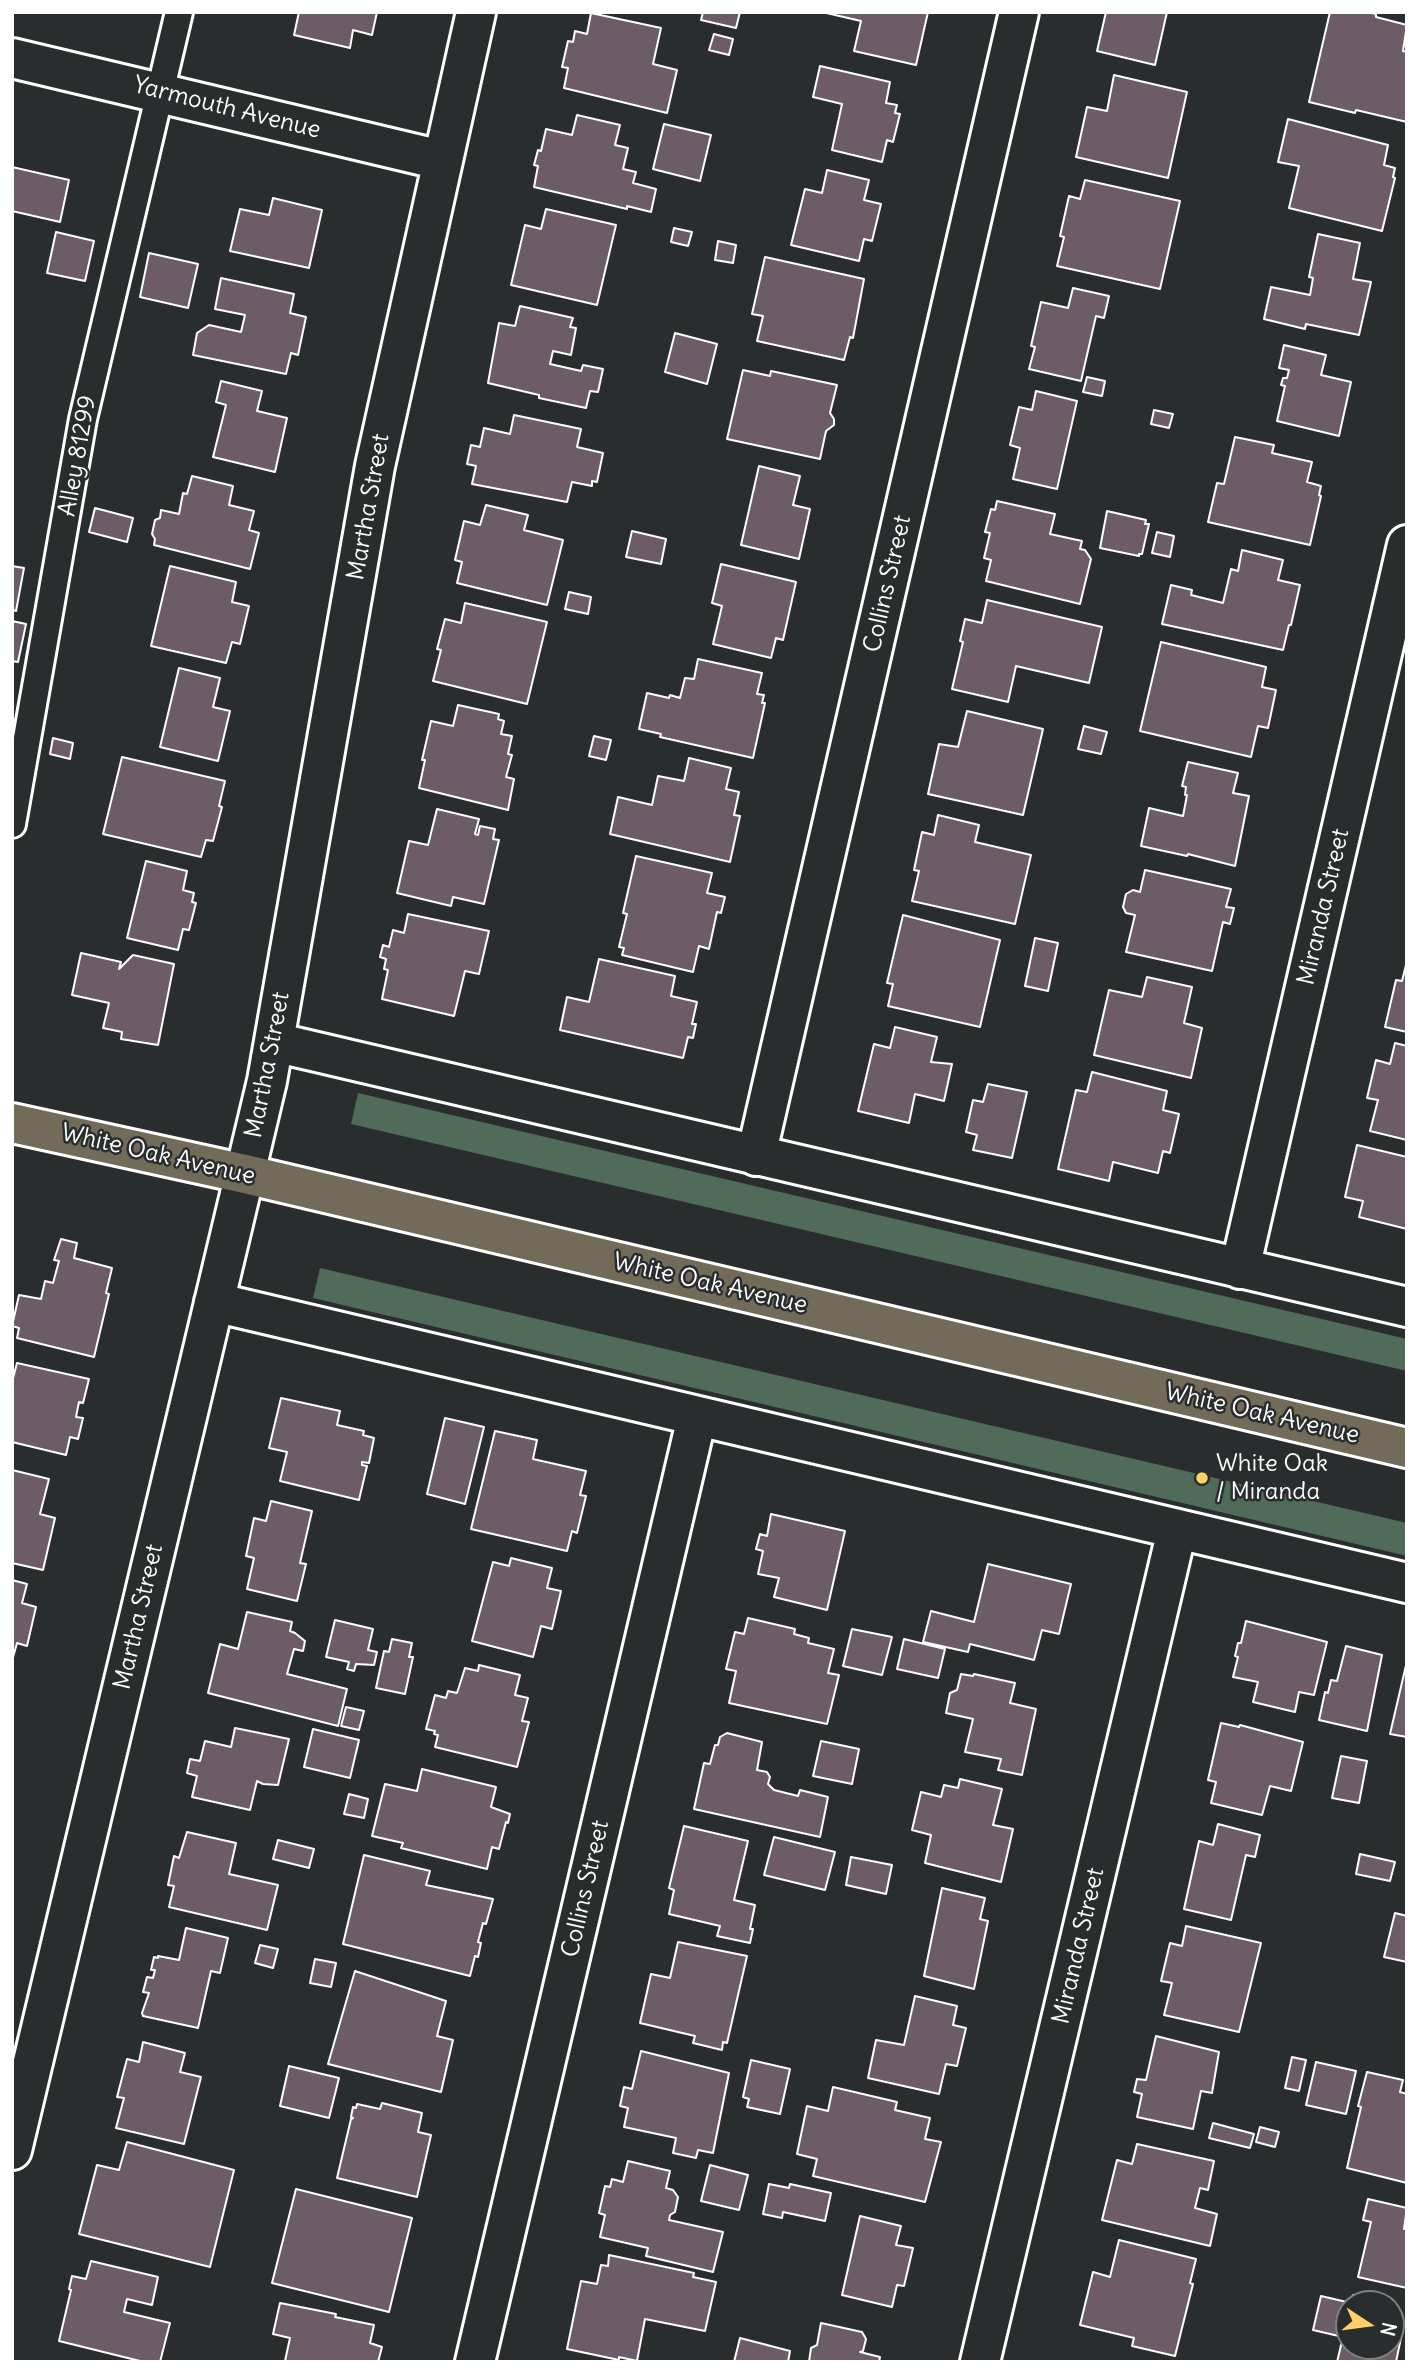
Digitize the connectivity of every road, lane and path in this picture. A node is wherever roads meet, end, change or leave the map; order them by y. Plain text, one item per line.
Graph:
1 (178, 12) edge
2 (476, 12) edge
3 (1019, 12) edge
4 (12, 58) edge
5 (160, 92) junction
6 (442, 160) junction
7 (1407, 545) edge
8 (12, 824) edge
9 (274, 1042) junction
10 (12, 1123) edge
11 (756, 1156) junction
12 (245, 1174) junction
13 (1240, 1269) junction
14 (214, 1302) junction
15 (1407, 1307) edge
16 (697, 1417) junction
17 (1407, 1448) edge
18 (1177, 1530) junction
19 (1407, 1583) edge
20 (12, 2150) edge
21 (475, 2362) edge
22 (980, 2362) edge

1 - 5 lane, Alley 81299
2 - 6 street, Martha Street
3 - 11 street, Collins Street
4 - 5 street, Yarmouth Avenue
5 - 6 street, Yarmouth Avenue
5 - 8 lane, Alley 81299
6 - 9 street, Martha Street
7 - 13 street, Miranda Street
9 - 11 street
9 - 12 street, Martha Street
10 - 12 main road, White Oak Avenue
11 - 13 street
12 - 14 street, Martha Street
12 - 17 main road, White Oak Avenue
13 - 15 street
14 - 16 street
14 - 20 street, Martha Street
16 - 18 street
16 - 21 street, Collins Street
18 - 19 street
18 - 22 street, Miranda Street

